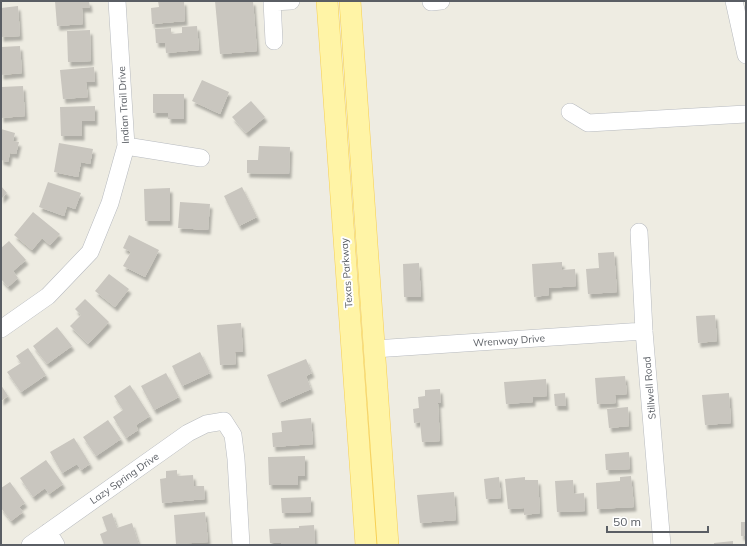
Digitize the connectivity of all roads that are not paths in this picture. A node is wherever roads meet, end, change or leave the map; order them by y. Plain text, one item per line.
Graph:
1 (117, 1) edge
2 (291, 1) edge
3 (327, 1) edge
4 (350, 1) edge
5 (734, 1) edge
6 (272, 2) edge
7 (274, 41) dead end
8 (746, 55) edge
9 (570, 112) dead end
10 (746, 114) edge
11 (126, 146) junction
12 (201, 158) dead end
13 (639, 232) dead end
14 (1, 329) edge
15 (644, 331) junction
16 (374, 349) junction
17 (52, 539) edge
18 (30, 545) edge
19 (241, 545) edge
20 (366, 545) edge
21 (388, 545) edge
22 (662, 545) edge

1 - 11 street, Indian Trail Drive
2 - 6 street
3 - 20 main road, Texas Parkway
4 - 16 main road
5 - 8 street
6 - 7 street
9 - 10 street
11 - 12 street
11 - 14 street, Indian Trail Drive
13 - 15 street, Stillwell Road
15 - 16 street, Wrenway Drive
15 - 22 street, Stillwell Road
16 - 21 main road
17 - 18 street, Lazy Spring Drive
17 - 19 street, Lazy Spring Drive

